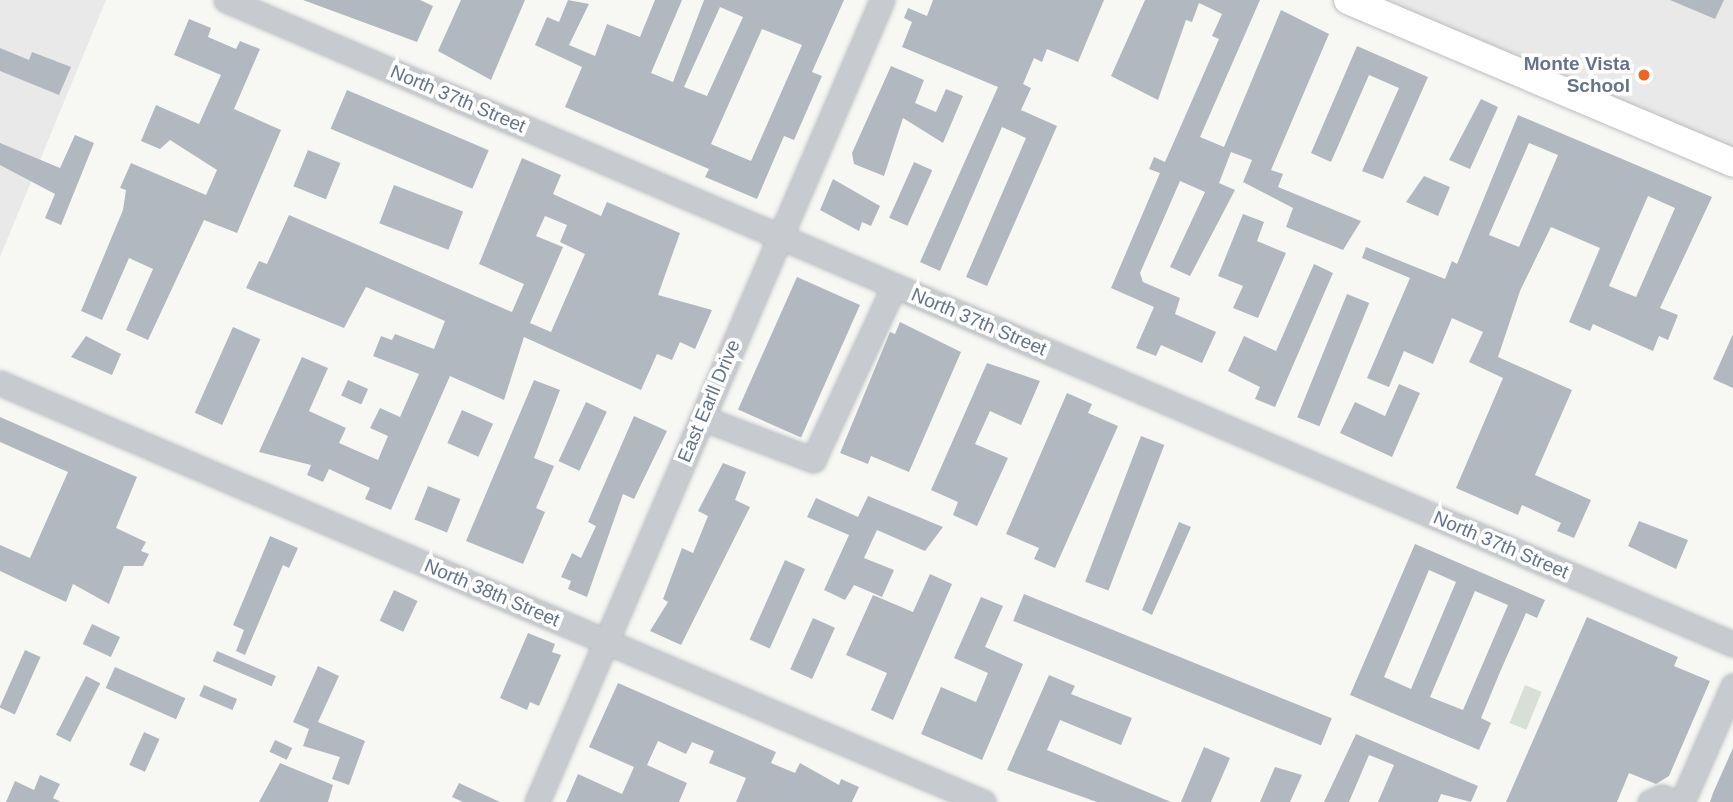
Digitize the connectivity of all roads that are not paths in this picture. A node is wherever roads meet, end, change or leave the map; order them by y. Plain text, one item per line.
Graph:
1 (226, 0) edge
2 (881, 0) edge
3 (1348, 0) edge
4 (1733, 163) edge
5 (778, 236) junction
6 (894, 286) junction
7 (0, 383) edge
8 (702, 418) junction
9 (606, 641) junction
10 (1733, 644) edge
11 (1733, 686) edge
12 (537, 802) edge
13 (983, 802) edge
14 (1650, 802) edge
15 (1674, 802) edge
16 (1682, 802) edge

1 - 5 street, North 37th Street
2 - 5 street, East Earll Drive
3 - 4 main road
5 - 6 street, North 37th Street
5 - 8 street, East Earll Drive
6 - 8 street
6 - 10 street, North 37th Street
7 - 9 street, North 38th Street
8 - 9 street, East Earll Drive
9 - 12 street, East Earll Drive
9 - 13 street, North 38th Street
11 - 16 street
14 - 15 street

